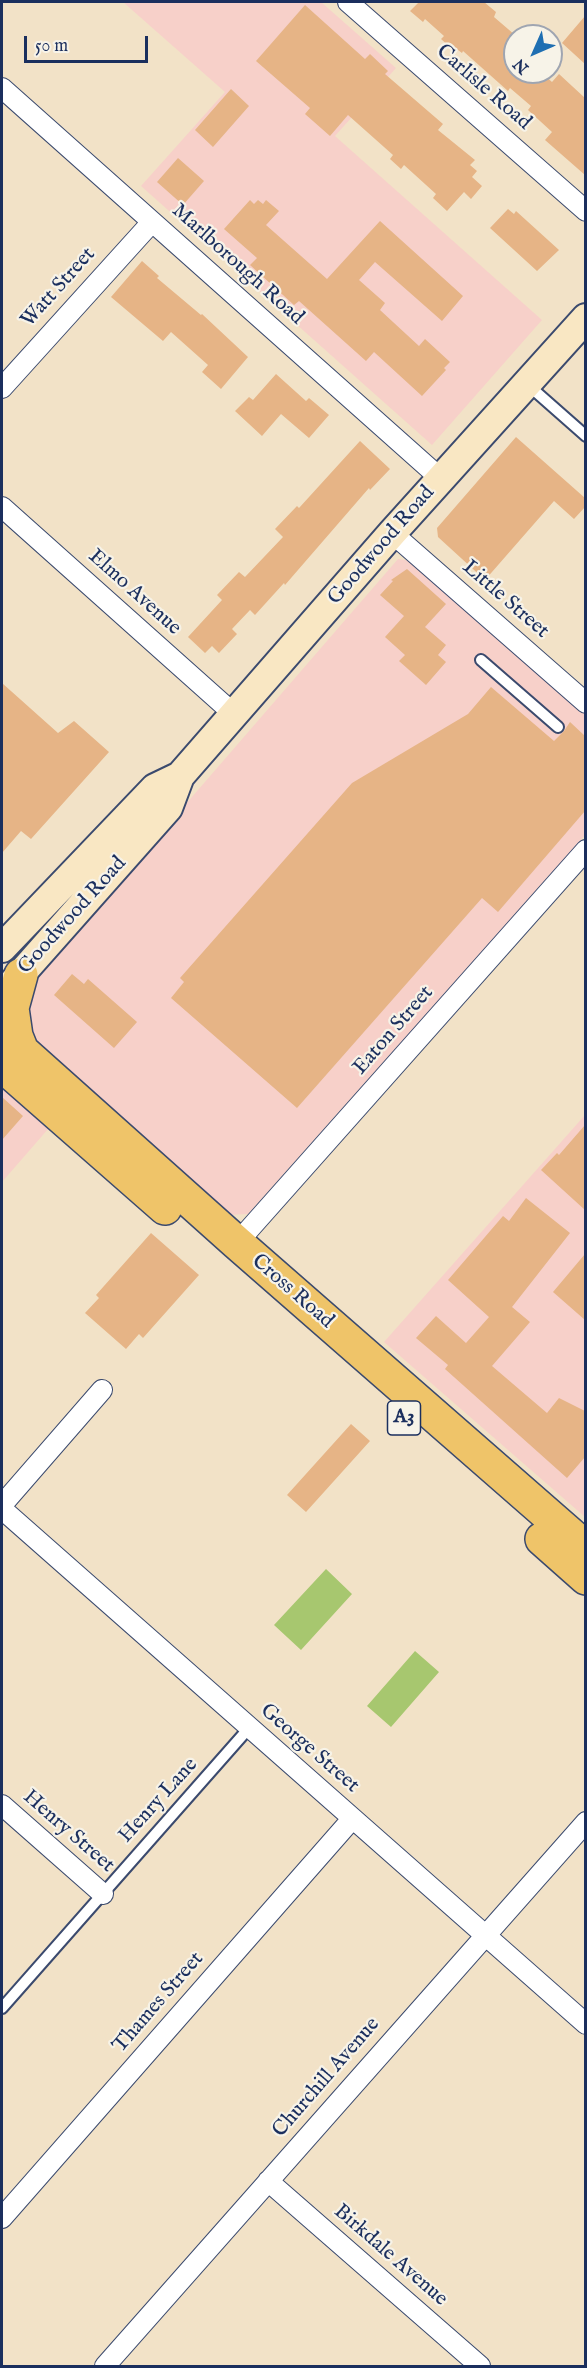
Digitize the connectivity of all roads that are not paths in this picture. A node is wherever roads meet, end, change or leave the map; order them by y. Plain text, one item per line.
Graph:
1 (348, 2) edge
2 (2, 88) edge
3 (585, 211) edge
4 (152, 222) junction
5 (585, 318) edge
6 (527, 384) junction
7 (2, 388) edge
8 (585, 436) edge
9 (440, 478) junction
10 (2, 507) edge
11 (392, 532) junction
12 (481, 660) dead end
13 (585, 703) edge
14 (235, 715) junction
15 (558, 727) dead end
16 (180, 776) junction
17 (585, 850) edge
18 (2, 948) edge
19 (11, 985) edge
20 (11, 1063) edge
21 (230, 1251) junction
22 (102, 1390) dead end
23 (2, 1507) edge
24 (585, 1548) edge
25 (585, 1578) edge
26 (249, 1728) junction
27 (2, 1805) edge
28 (352, 1819) junction
29 (585, 1822) edge
30 (103, 1894) junction
31 (485, 1935) junction
32 (2, 2008) edge
33 (585, 2024) edge
34 (268, 2181) junction
35 (2, 2218) edge
36 (105, 2367) edge
37 (480, 2367) edge

1 - 3 street, Carlisle Road
2 - 4 street, Marlborough Road
4 - 7 street, Watt Street
4 - 9 street, Marlborough Road
5 - 6 main road, Goodwood Road
6 - 8 lane
6 - 9 main road, Goodwood Road
9 - 11 main road, Goodwood Road
10 - 14 street, Elmo Avenue
11 - 13 street, Little Street
11 - 14 main road, Goodwood Road
12 - 15 lane
14 - 16 main road, Goodwood Road
16 - 18 main road, Goodwood Road
16 - 19 main road, Goodwood Road
17 - 21 street, Eaton Street
19 - 20 highway
20 - 21 highway, Cross Road / A3
21 - 24 highway, Cross Road / A3
21 - 25 highway, Cross Road / A3
22 - 23 street
23 - 26 street, George Street
26 - 28 street, George Street
26 - 30 lane, Henry Lane
27 - 30 street, Henry Street
28 - 31 street, George Street
28 - 35 street, Thames Street
29 - 31 street, Churchill Avenue
30 - 32 lane, Henry Lane
31 - 33 street, George Street
31 - 34 street, Churchill Avenue
34 - 36 street, Churchill Avenue
34 - 37 street, Birkdale Avenue

